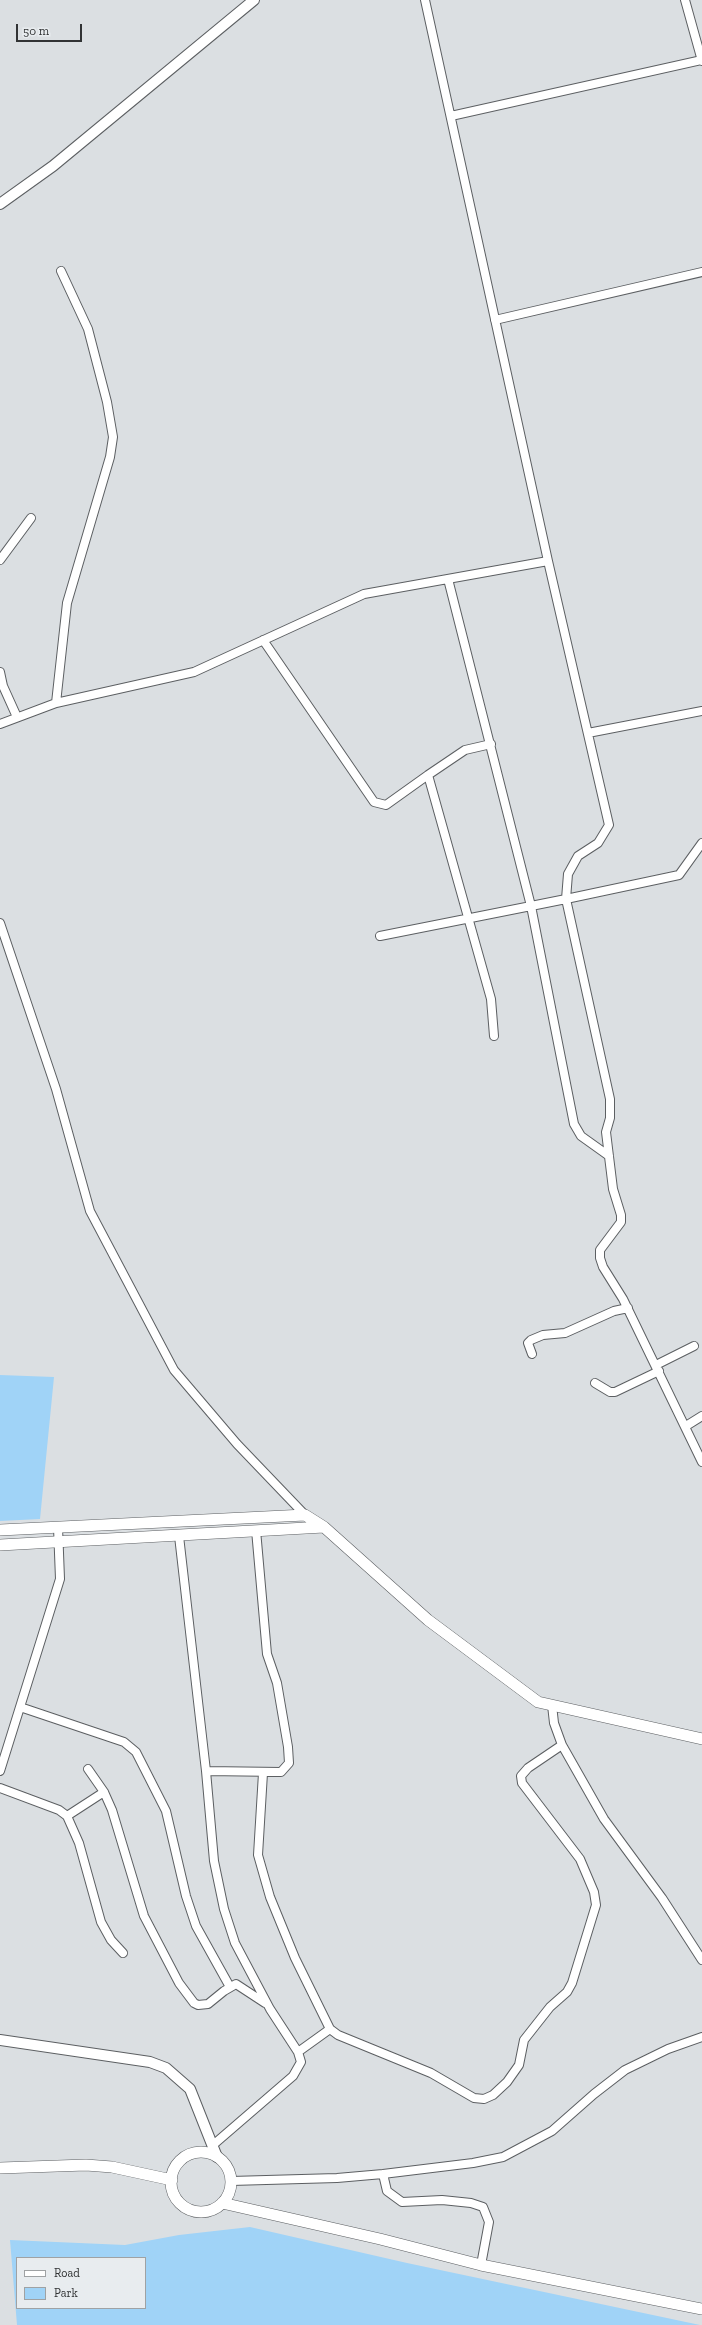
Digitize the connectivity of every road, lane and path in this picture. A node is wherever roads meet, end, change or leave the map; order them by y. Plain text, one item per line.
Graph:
1 (254, 0) edge
2 (425, 0) edge
3 (685, 0) edge
4 (702, 60) edge
5 (451, 116) junction
6 (0, 204) edge
7 (61, 270) dead end
8 (702, 272) edge
9 (495, 320) junction
10 (31, 518) dead end
11 (0, 560) edge
12 (548, 561) junction
13 (448, 579) junction
14 (263, 640) junction
15 (0, 672) edge
16 (56, 704) junction
17 (702, 711) edge
18 (17, 717) junction
19 (0, 724) edge
20 (588, 733) junction
21 (491, 744) junction
22 (428, 775) junction
23 (702, 843) edge
24 (566, 899) junction
25 (530, 906) junction
26 (469, 918) junction
27 (0, 923) edge
28 (380, 936) dead end
29 (494, 1036) dead end
30 (609, 1156) junction
31 (628, 1308) junction
32 (694, 1346) dead end
33 (532, 1354) dead end
34 (657, 1368) junction
35 (595, 1383) dead end
36 (702, 1416) edge
37 (686, 1426) junction
38 (702, 1462) edge
39 (305, 1515) junction
40 (58, 1527) junction
41 (324, 1527) junction
42 (0, 1530) edge
43 (256, 1530) junction
44 (179, 1536) junction
45 (59, 1542) junction
46 (0, 1545) edge
47 (552, 1705) junction
48 (20, 1707) junction
49 (702, 1739) edge
50 (562, 1745) junction
51 (88, 1769) dead end
52 (0, 1771) edge
53 (206, 1771) junction
54 (263, 1773) junction
55 (0, 1788) edge
56 (104, 1792) junction
57 (67, 1816) junction
58 (123, 1954) dead end
59 (702, 1960) edge
60 (230, 1987) junction
61 (268, 2004) junction
62 (330, 2029) junction
63 (702, 2037) edge
64 (0, 2040) edge
65 (298, 2052) junction
66 (213, 2145) junction
67 (217, 2157) junction
68 (0, 2168) edge
69 (383, 2174) junction
70 (172, 2180) junction
71 (231, 2181) junction
72 (222, 2203) junction
73 (481, 2265) junction
74 (702, 2309) edge

1 - 6 street
2 - 5 street
3 - 4 street
4 - 5 street
5 - 9 street
7 - 16 street
8 - 9 street
9 - 12 street
10 - 11 street
12 - 13 street
12 - 20 street
13 - 14 street
13 - 21 street
14 - 16 street
14 - 22 street
15 - 18 street
16 - 18 street
17 - 20 street
18 - 19 street
20 - 24 street
21 - 22 street
21 - 25 street
22 - 26 street
23 - 24 street
24 - 25 street
24 - 30 street
25 - 26 street
25 - 30 street
26 - 28 street
26 - 29 street
27 - 39 street
30 - 31 street
31 - 33 street
31 - 34 street
32 - 34 street
34 - 35 street
34 - 37 street
36 - 37 street
37 - 38 street
39 - 40 main road
39 - 41 main road
40 - 42 main road
40 - 45 street
41 - 43 main road
41 - 47 main road
43 - 44 main road
43 - 54 street
44 - 45 main road
44 - 53 street
45 - 46 main road
45 - 48 street
47 - 49 main road
47 - 50 street
48 - 52 street
48 - 60 street
50 - 59 street
50 - 62 street
51 - 56 street
53 - 54 street
53 - 61 street
54 - 62 street
55 - 57 street
56 - 57 street
56 - 60 street
57 - 58 street
60 - 61 street
61 - 65 street
62 - 65 street
63 - 69 street
64 - 66 street
65 - 66 street
66 - 67 street
67 - 70 main road
67 - 71 main road
68 - 70 main road
69 - 71 street
69 - 73 street
70 - 72 main road
71 - 72 main road
72 - 73 main road
73 - 74 main road

